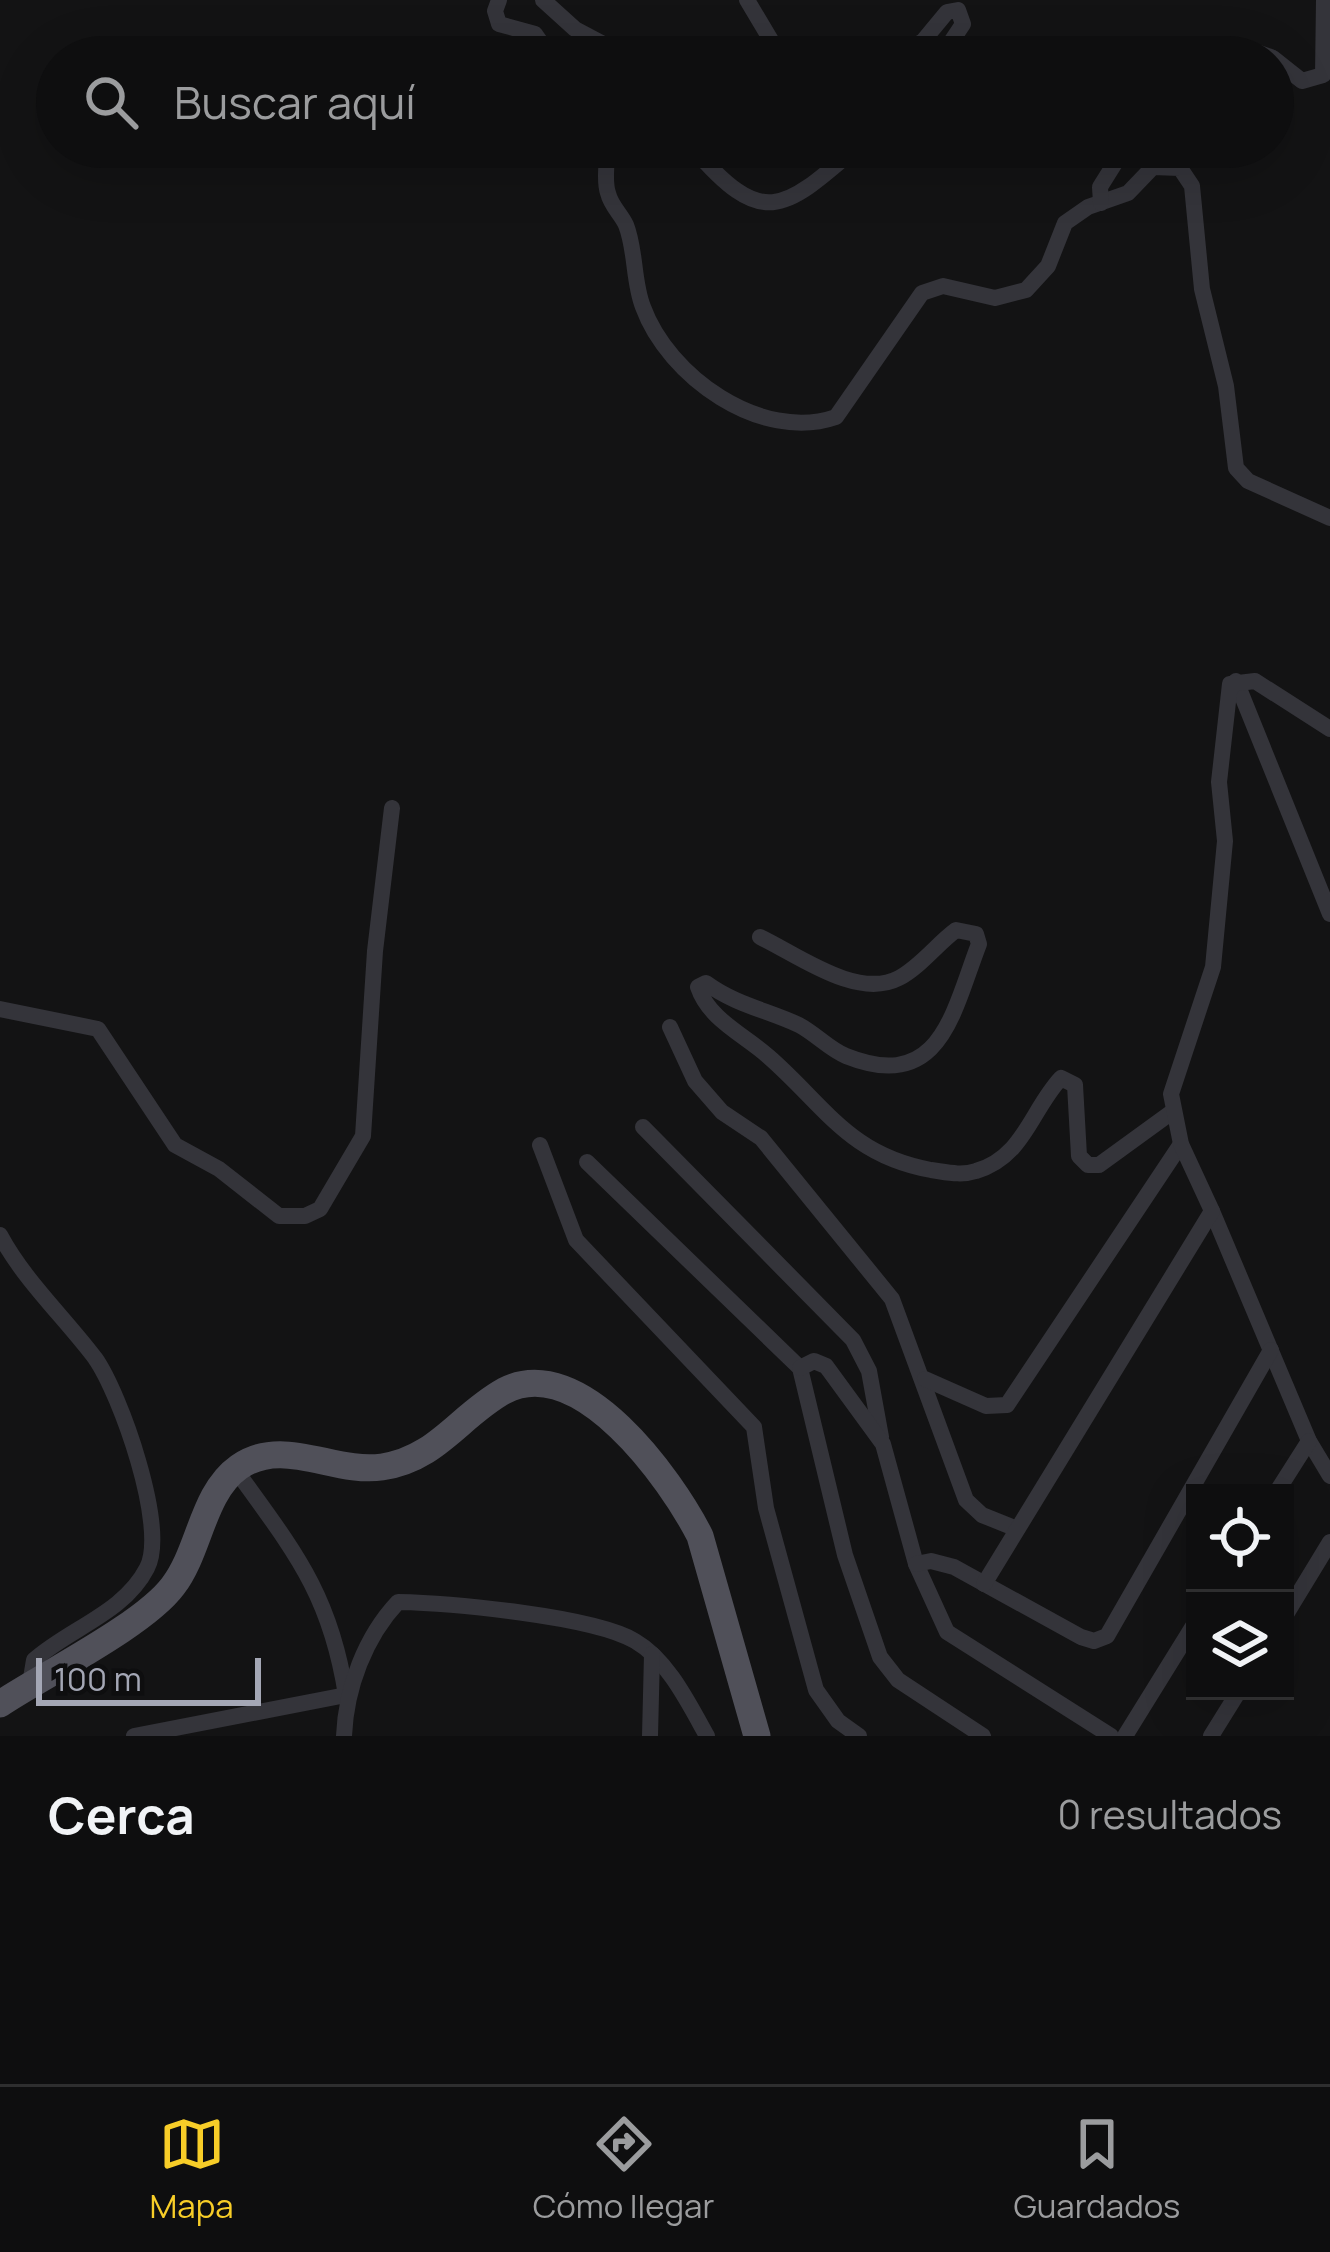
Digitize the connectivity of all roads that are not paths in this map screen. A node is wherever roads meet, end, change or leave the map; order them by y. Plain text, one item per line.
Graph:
1 (500, 0) edge
2 (543, 0) edge
3 (747, 0) edge
4 (1324, 0) edge
5 (536, 36) edge
6 (588, 36) edge
7 (768, 36) edge
8 (927, 36) edge
9 (955, 36) edge
10 (1294, 75) edge
11 (606, 168) edge
12 (713, 168) edge
13 (832, 168) edge
14 (1111, 168) edge
15 (1157, 168) edge
16 (1171, 168) edge
17 (1101, 203) junction
18 (1330, 518) edge
19 (1236, 681) junction
20 (1330, 729) edge
21 (392, 808) dead end
22 (1330, 914) edge
23 (760, 937) dead end
24 (0, 1009) edge
25 (670, 1027) dead end
26 (1172, 1112) junction
27 (643, 1127) dead end
28 (540, 1144) dead end
29 (1181, 1144) junction
30 (586, 1162) dead end
31 (1212, 1211) junction
32 (0, 1234) edge
33 (1271, 1350) junction
34 (800, 1368) junction
35 (925, 1379) junction
36 (1309, 1441) junction
37 (883, 1444) junction
38 (235, 1469) junction
39 (1330, 1476) edge
40 (1282, 1484) edge
41 (1018, 1529) junction
42 (1330, 1542) edge
43 (916, 1564) junction
44 (984, 1584) junction
45 (1294, 1601) edge
46 (1186, 1638) edge
47 (652, 1654) junction
48 (30, 1684) junction
49 (346, 1695) junction
50 (1233, 1700) edge
51 (0, 1704) edge
52 (342, 1735) edge
53 (134, 1736) edge
54 (650, 1736) edge
55 (707, 1736) edge
56 (757, 1736) edge
57 (860, 1736) edge
58 (983, 1736) edge
59 (1111, 1736) edge
60 (1125, 1736) edge
61 (1211, 1736) edge

1 - 5 street
2 - 6 street
3 - 7 street
4 - 10 street
8 - 9 street
11 - 17 street
12 - 13 street
14 - 17 street
15 - 17 street
16 - 18 street
19 - 20 street
19 - 22 street
19 - 26 street
21 - 24 street
23 - 26 street
25 - 35 street
26 - 29 street
27 - 37 street
28 - 57 street
29 - 31 street
29 - 35 street
30 - 34 street
31 - 33 street
31 - 41 street
32 - 48 street
33 - 36 street
33 - 44 street
34 - 37 street
34 - 58 street
35 - 41 street
36 - 39 street
36 - 40 street
37 - 43 street
38 - 48 main road
38 - 49 street
38 - 56 main road
41 - 44 street
42 - 45 street
43 - 44 street
43 - 59 street
46 - 60 street
47 - 49 street
47 - 54 street
47 - 55 street
48 - 51 main road
49 - 52 street
49 - 53 street
50 - 61 street

